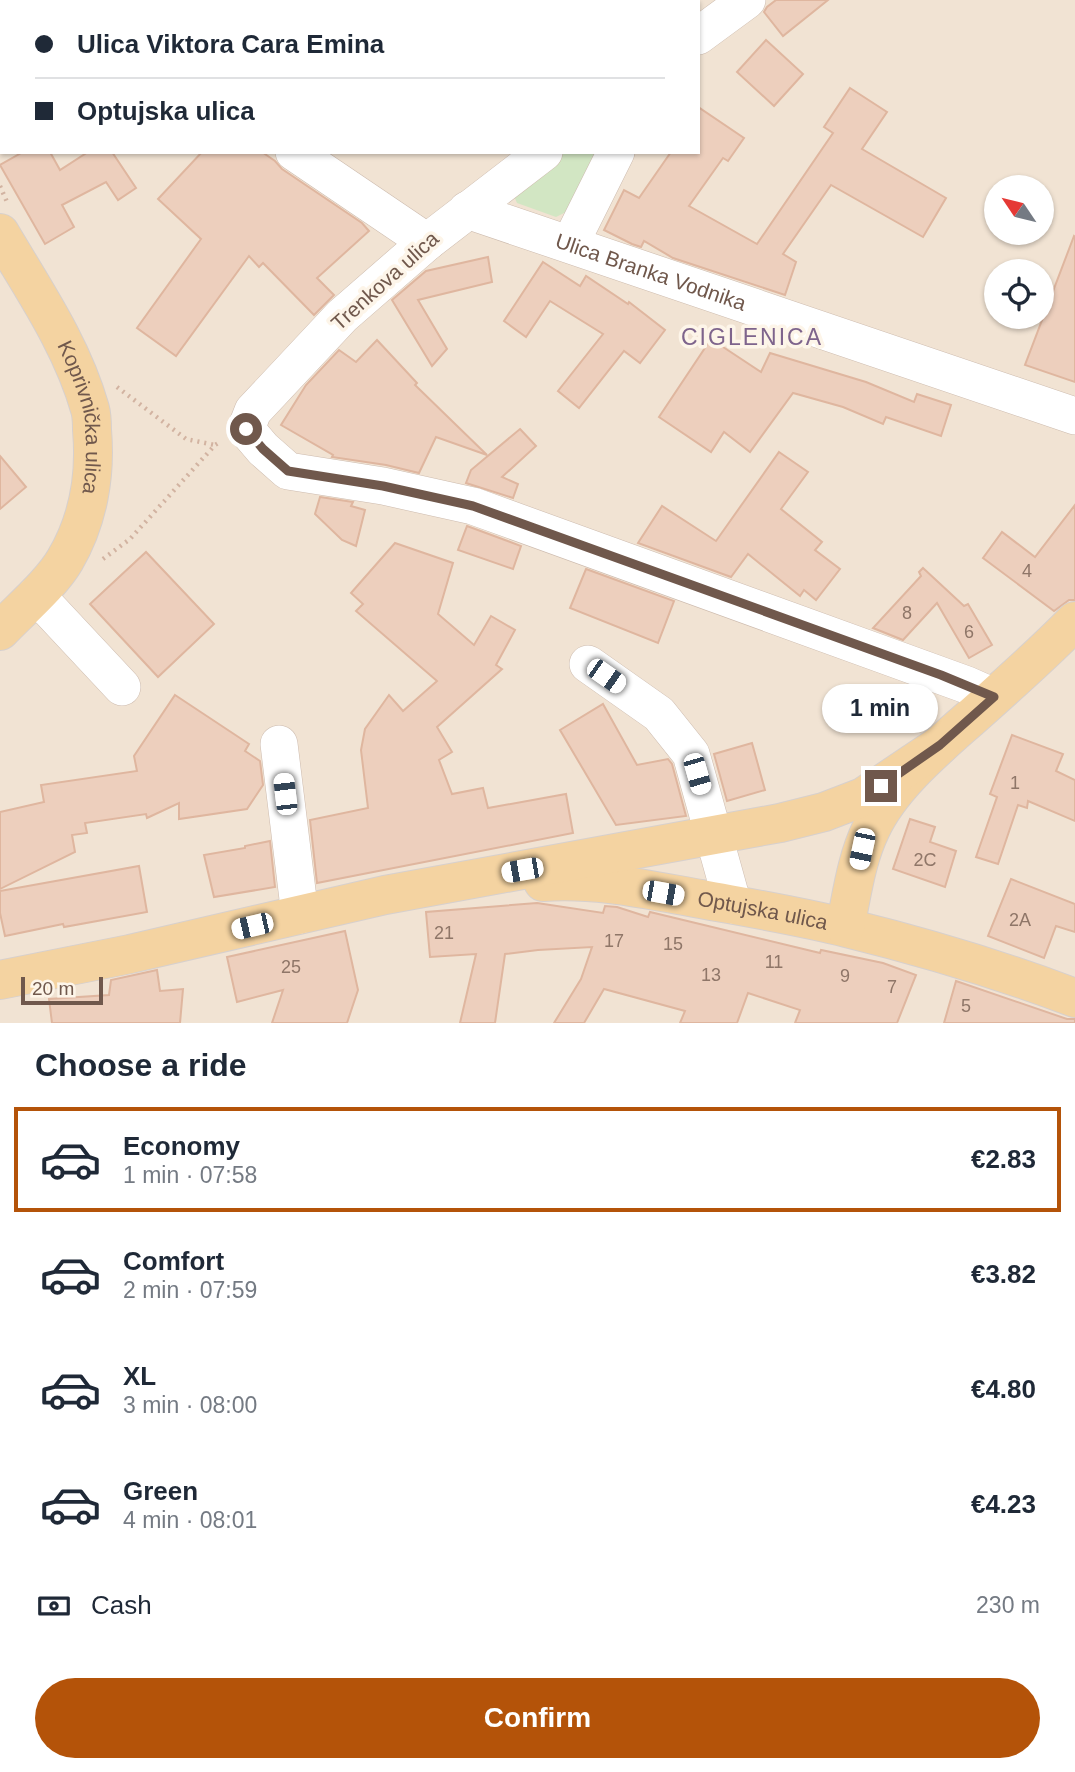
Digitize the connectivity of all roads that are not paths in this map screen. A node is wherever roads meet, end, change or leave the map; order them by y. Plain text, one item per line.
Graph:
1 (747, 0) edge
2 (700, 32) edge
3 (297, 154) edge
4 (541, 154) edge
5 (615, 154) edge
6 (467, 210) junction
7 (0, 233) edge
8 (427, 242) junction
9 (570, 244) junction
10 (1075, 416) edge
11 (36, 595) junction
12 (1075, 621) edge
13 (0, 631) edge
14 (588, 664) dead end
15 (122, 687) dead end
16 (994, 697) junction
17 (279, 744) dead end
18 (940, 745) junction
19 (715, 835) junction
20 (440, 885) junction
21 (733, 905) junction
22 (300, 915) junction
23 (845, 927) junction
24 (0, 980) edge
25 (1075, 998) edge

1 - 2 street
3 - 8 street
4 - 6 street, Trenkova ulica
5 - 9 street
6 - 8 street, Trenkova ulica
6 - 9 street, Ulica Branka Vodnika
7 - 11 main road, Koprivnička ulica
8 - 16 street, Trenkova ulica
9 - 10 street, Ulica Branka Vodnika
11 - 13 main road, Koprivnička ulica
11 - 15 street
12 - 16 main road
14 - 19 street
16 - 18 main road
17 - 22 street
18 - 19 main road, Optujska ulica
18 - 23 main road
19 - 20 main road, Optujska ulica
19 - 21 street
20 - 21 main road, Optujska ulica
20 - 22 main road, Optujska ulica
21 - 23 main road, Optujska ulica
22 - 24 main road, Optujska ulica
23 - 25 main road, Optujska ulica

